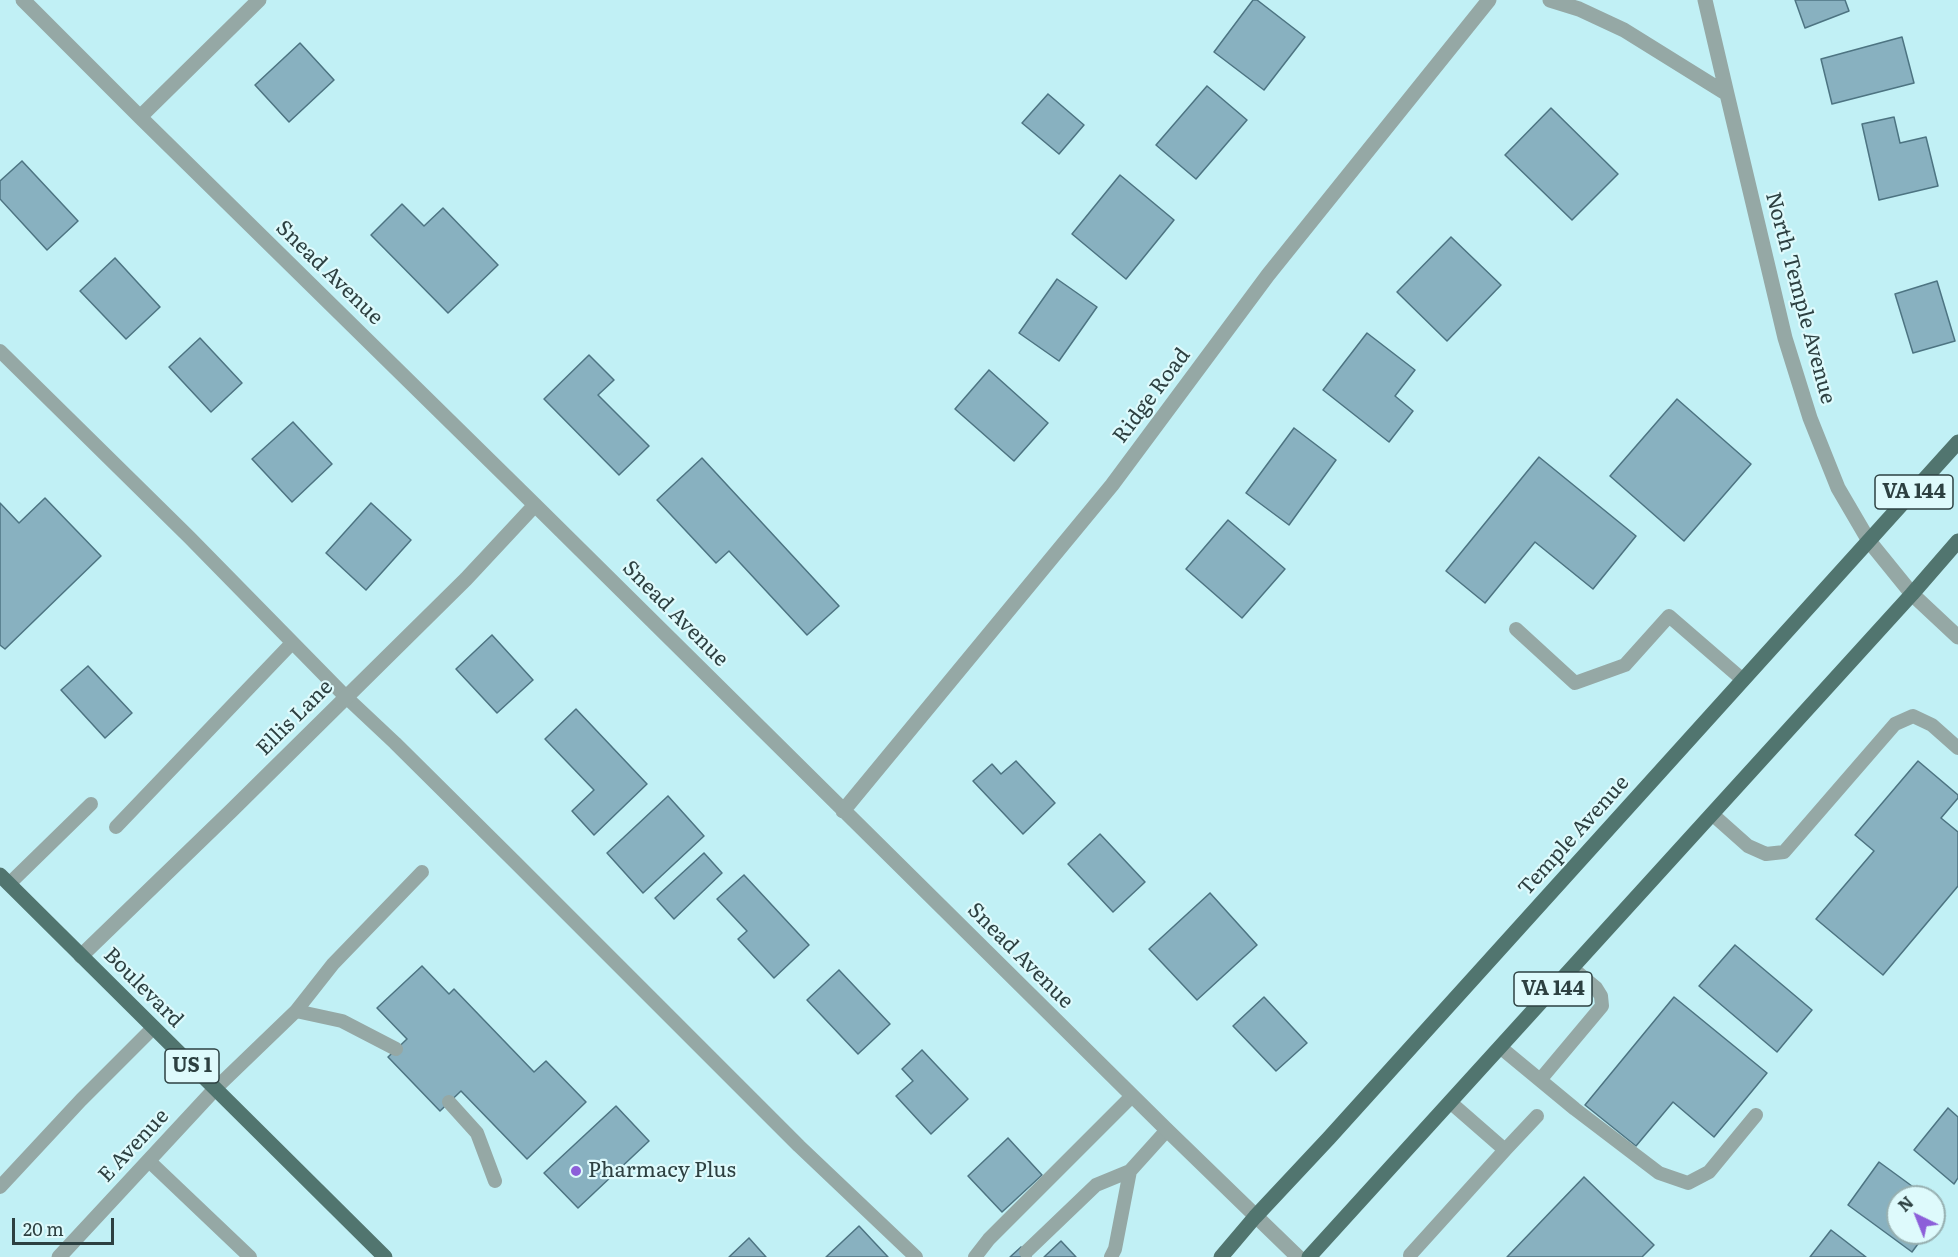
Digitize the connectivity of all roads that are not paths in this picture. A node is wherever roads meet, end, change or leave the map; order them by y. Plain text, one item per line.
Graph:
1 (23, 0) edge
2 (259, 0) edge
3 (1489, 0) edge
4 (1550, 0) edge
5 (1705, 0) edge
6 (1727, 94) junction
7 (140, 117) junction
8 (0, 351) edge
9 (1958, 442) edge
10 (535, 505) junction
11 (1869, 541) junction
12 (1958, 541) edge
13 (1912, 594) junction
14 (1516, 629) dead end
15 (1958, 637) edge
16 (292, 643) junction
17 (1743, 680) junction
18 (346, 697) junction
19 (1958, 747) edge
20 (91, 804) dead end
21 (843, 811) junction
22 (1712, 814) junction
23 (116, 827) dead end
24 (422, 872) dead end
25 (4, 879) edge
26 (81, 956) junction
27 (1572, 968) junction
28 (296, 1011) junction
29 (153, 1028) junction
30 (1500, 1047) junction
31 (396, 1049) dead end
32 (1540, 1080) junction
33 (215, 1089) junction
34 (1132, 1096) junction
35 (450, 1102) dead end
36 (1450, 1102) junction
37 (1756, 1115) dead end
38 (1538, 1116) dead end
39 (1167, 1130) junction
40 (1505, 1150) junction
41 (149, 1161) junction
42 (1130, 1171) junction
43 (495, 1181) dead end
44 (0, 1187) edge
45 (1255, 1217) junction
46 (1026, 1252) dead end
47 (1410, 1255) dead end
48 (60, 1257) edge
49 (250, 1257) edge
50 (385, 1257) edge
51 (916, 1257) edge
52 (975, 1257) edge
53 (1111, 1257) edge
54 (1221, 1257) edge
55 (1298, 1257) edge
56 (1309, 1257) edge

1 - 7 street, Snead Avenue
2 - 7 street
3 - 21 street, Ridge Road
4 - 6 street
5 - 6 street, North Temple Avenue
6 - 11 street, North Temple Avenue
7 - 10 street, Snead Avenue
8 - 16 lane
9 - 11 main road, Temple Avenue / VA 144
10 - 18 street, Ellis Lane
10 - 21 street, Snead Avenue
11 - 13 street, North Temple Avenue
11 - 17 main road, Temple Avenue / VA 144
12 - 13 main road, VA 144
13 - 15 street, North Temple Avenue
13 - 22 main road, VA 144
14 - 17 lane
16 - 18 lane
16 - 23 lane
17 - 45 main road, Temple Avenue / VA 144
18 - 26 street, Ellis Lane
18 - 51 lane
19 - 22 lane
20 - 25 lane
21 - 34 street, Snead Avenue
22 - 27 main road, VA 144
24 - 28 lane
25 - 26 main road, Boulevard / US 1
26 - 29 main road, Boulevard / US 1
27 - 30 main road, VA 144
27 - 32 lane
28 - 31 lane
28 - 33 lane
29 - 33 main road, Boulevard / US 1
29 - 44 lane
30 - 32 lane
30 - 36 main road, VA 144
32 - 37 lane
33 - 41 street, E Avenue
33 - 50 main road, Boulevard / US 1
34 - 39 street, Snead Avenue
34 - 52 lane
35 - 43 lane
36 - 40 lane
36 - 56 main road, VA 144
38 - 40 lane
39 - 42 lane
39 - 45 street, Snead Avenue
40 - 47 lane
41 - 48 street, E Avenue
41 - 49 lane
42 - 46 lane
42 - 53 lane
45 - 54 main road, Temple Avenue / VA 144
45 - 55 street, Snead Avenue

